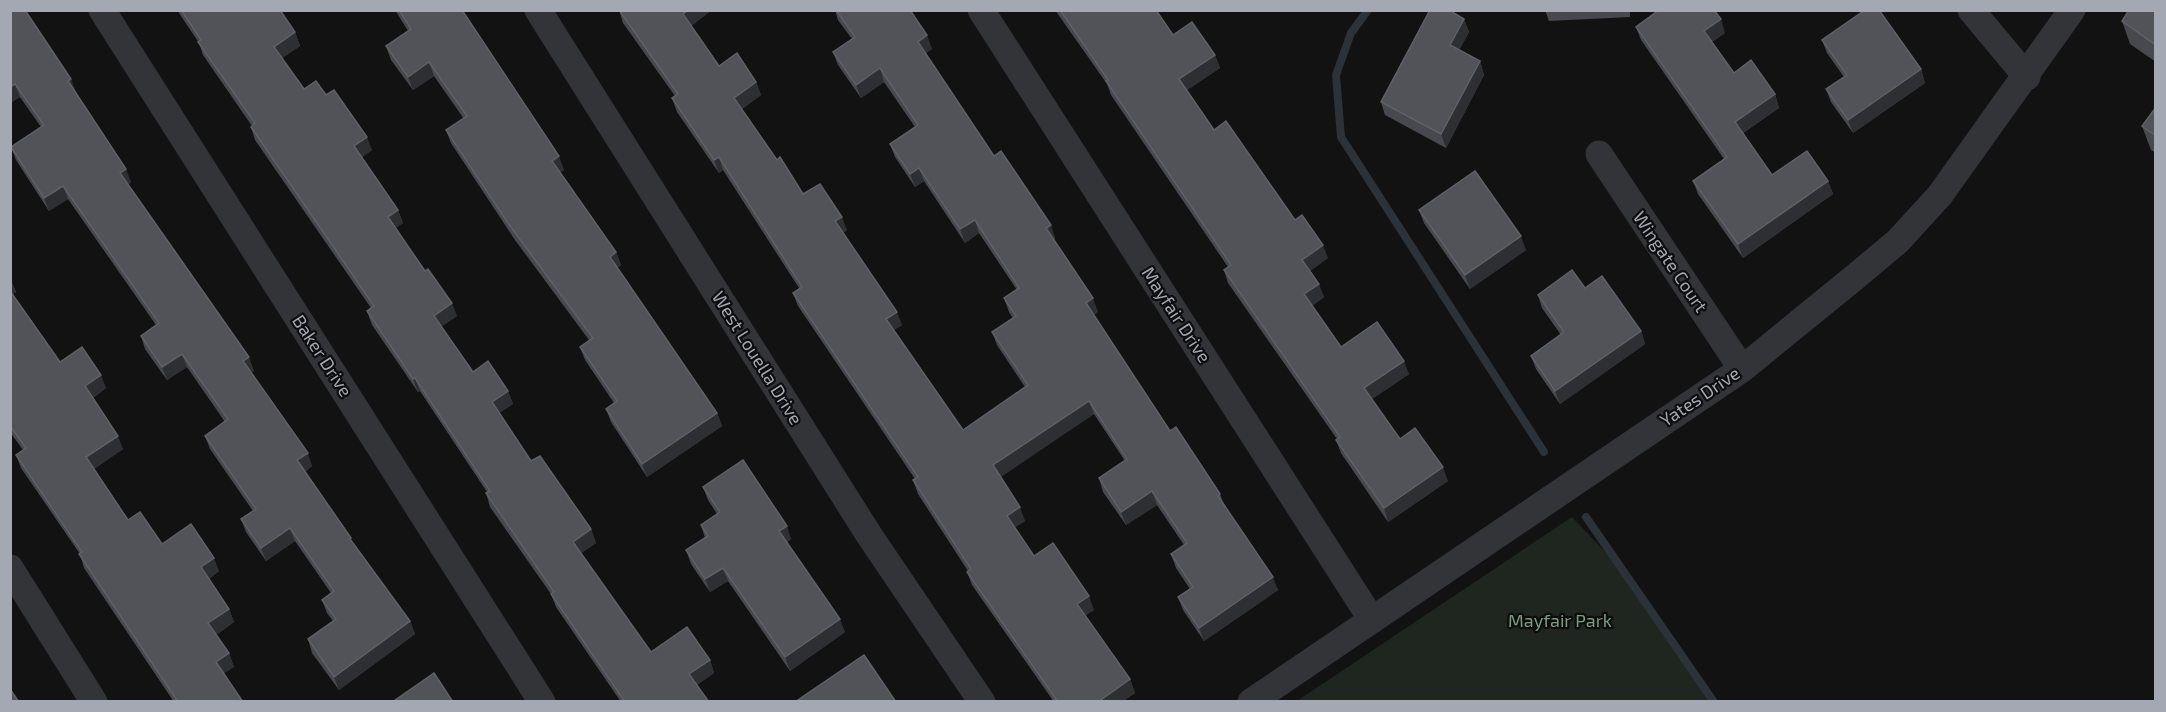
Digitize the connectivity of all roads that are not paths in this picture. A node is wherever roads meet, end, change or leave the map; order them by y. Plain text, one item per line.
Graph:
1 (102, 10) edge
2 (538, 10) edge
3 (981, 10) edge
4 (1971, 10) edge
5 (2072, 10) edge
6 (2027, 76) junction
7 (1599, 154) dead end
8 (1742, 369) junction
9 (10, 568) edge
10 (1372, 620) junction
11 (94, 702) edge
12 (542, 702) edge
13 (982, 702) edge
14 (1251, 702) edge

1 - 12 street, Baker Drive
2 - 13 street, West Louella Drive
3 - 10 street, Mayfair Drive
4 - 6 street
5 - 6 street, Yates Drive
6 - 8 street, Yates Drive
7 - 8 street, Wingate Court
8 - 10 street, Yates Drive
9 - 11 street
10 - 14 street, Yates Drive

